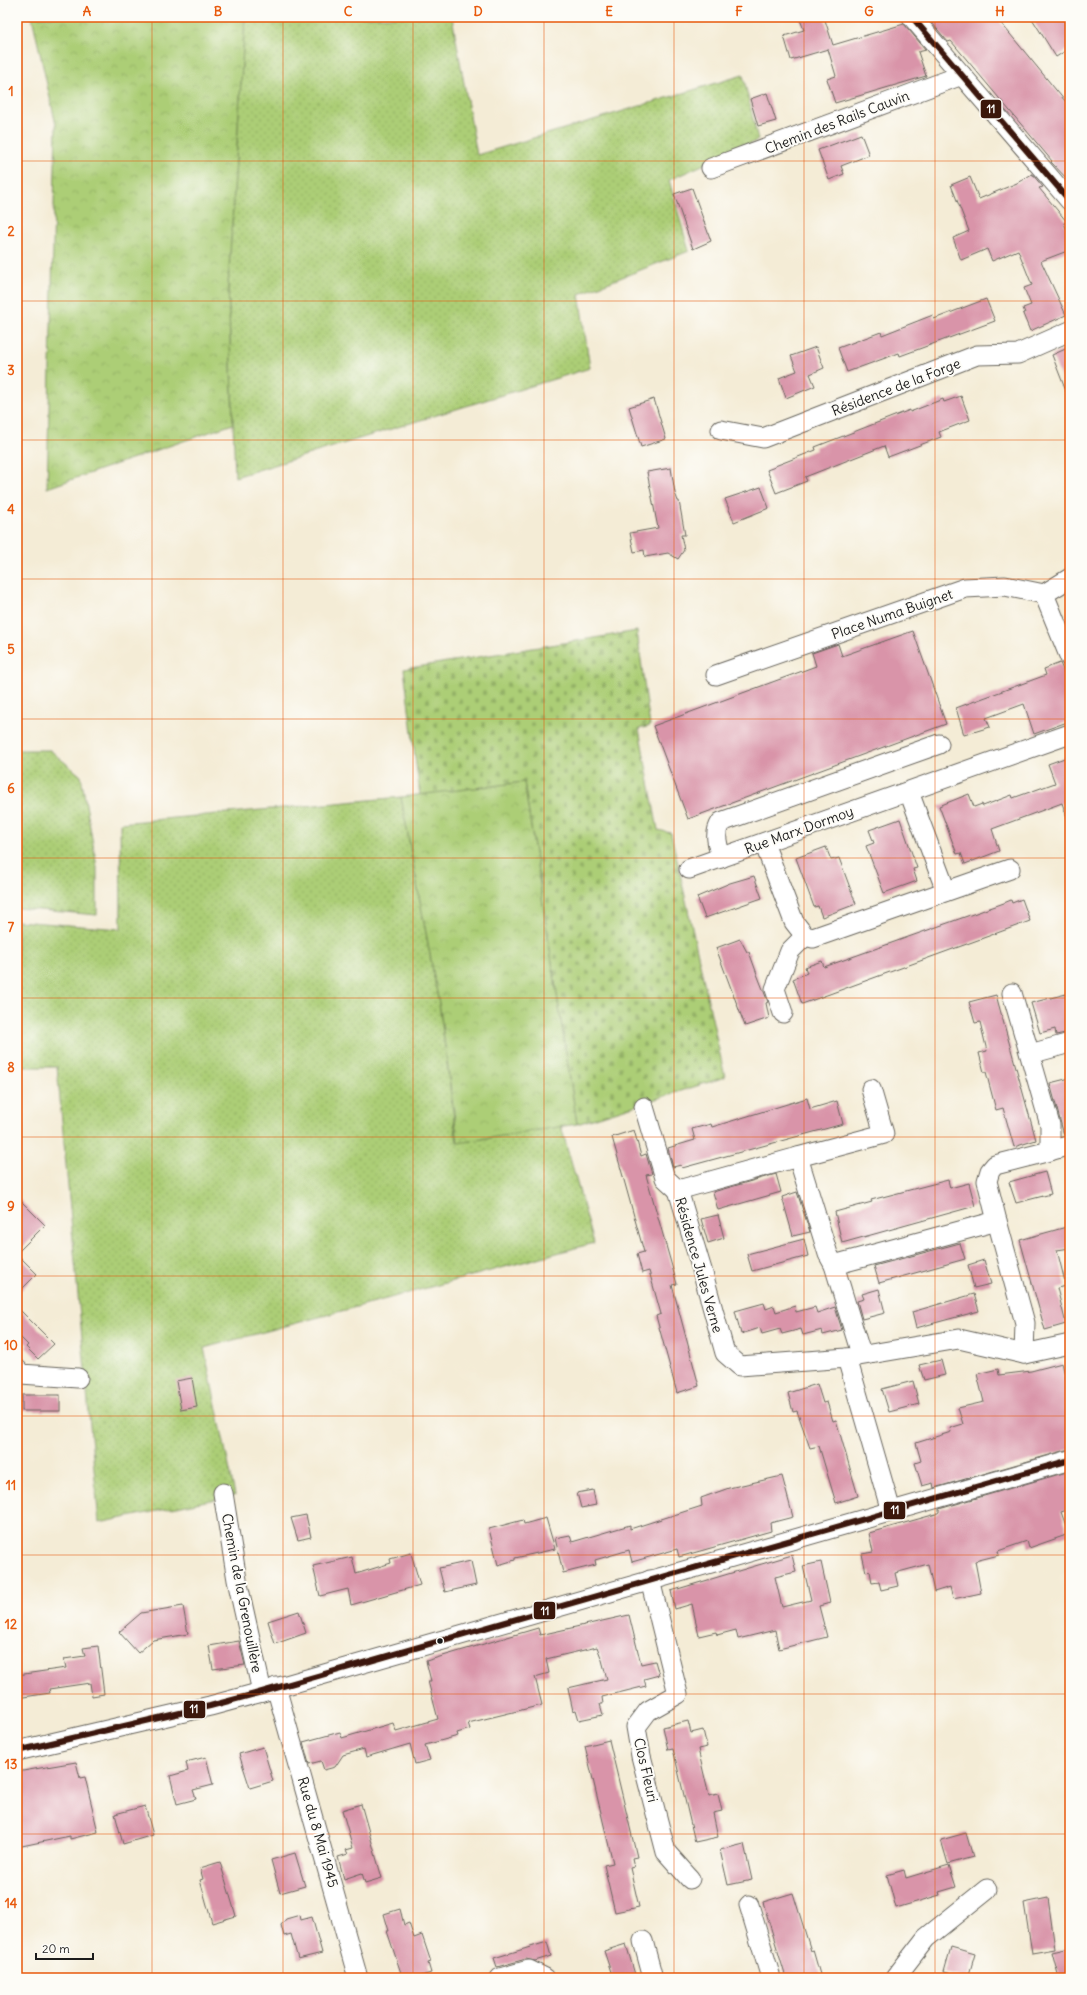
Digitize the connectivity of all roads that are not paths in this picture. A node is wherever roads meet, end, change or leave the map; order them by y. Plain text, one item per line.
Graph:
1 (912, 17) edge
2 (962, 75) junction
3 (711, 168) dead end
4 (1070, 201) edge
5 (1070, 331) edge
6 (721, 430) dead end
7 (1070, 578) edge
8 (1044, 594) junction
9 (1070, 658) edge
10 (716, 675) dead end
11 (1070, 734) edge
12 (939, 744) dead end
13 (909, 792) junction
14 (764, 843) junction
15 (721, 858) junction
16 (689, 869) dead end
17 (1010, 869) dead end
18 (946, 891) junction
19 (805, 936) junction
20 (1012, 993) dead end
21 (783, 1012) dead end
22 (1070, 1043) edge
23 (1030, 1054) junction
24 (871, 1089) dead end
25 (644, 1107) dead end
26 (1070, 1146) edge
27 (1050, 1151) junction
28 (798, 1158) junction
29 (678, 1190) junction
30 (996, 1221) junction
31 (834, 1265) junction
32 (1070, 1344) edge
33 (1024, 1354) junction
34 (854, 1356) junction
35 (17, 1370) edge
36 (78, 1378) dead end
37 (1070, 1460) edge
38 (223, 1493) dead end
39 (891, 1511) junction
40 (650, 1580) junction
41 (269, 1689) junction
42 (17, 1751) edge
43 (690, 1879) dead end
44 (987, 1889) dead end
45 (749, 1905) dead end
46 (643, 1940) dead end
47 (358, 1978) edge
48 (500, 1978) edge
49 (545, 1978) edge
50 (653, 1978) edge
51 (771, 1978) edge
52 (895, 1978) edge

1 - 2 street
2 - 3 street, Chemin des Rails Cauvin
2 - 4 street
5 - 6 street, Résidence de la Forge
7 - 8 street
8 - 9 street
8 - 10 street, Place Numa Buignet
11 - 13 street, Rue Marx Dormoy
12 - 15 street
13 - 14 street, Rue Marx Dormoy
13 - 18 street
14 - 15 street, Rue Marx Dormoy
14 - 19 street
15 - 16 street, Rue Marx Dormoy
17 - 18 street
18 - 19 street
19 - 21 street
20 - 23 street
22 - 23 street
23 - 27 street
24 - 28 street, Résidence Jules Verne
25 - 29 street
26 - 27 street
27 - 30 street
28 - 29 street, Résidence Jules Verne
28 - 31 street
29 - 34 street, Résidence Jules Verne
30 - 31 street
30 - 33 street
31 - 34 street
32 - 33 street
33 - 34 street, Résidence Jules Verne
34 - 39 street
35 - 36 street
37 - 39 street
38 - 41 street, Chemin de la Grenouillère
39 - 40 street
40 - 41 street
40 - 43 street, Clos Fleuri
41 - 42 street
41 - 47 street, Rue du 8 Mai 1945
44 - 52 street
45 - 51 street
46 - 50 street
48 - 49 street

